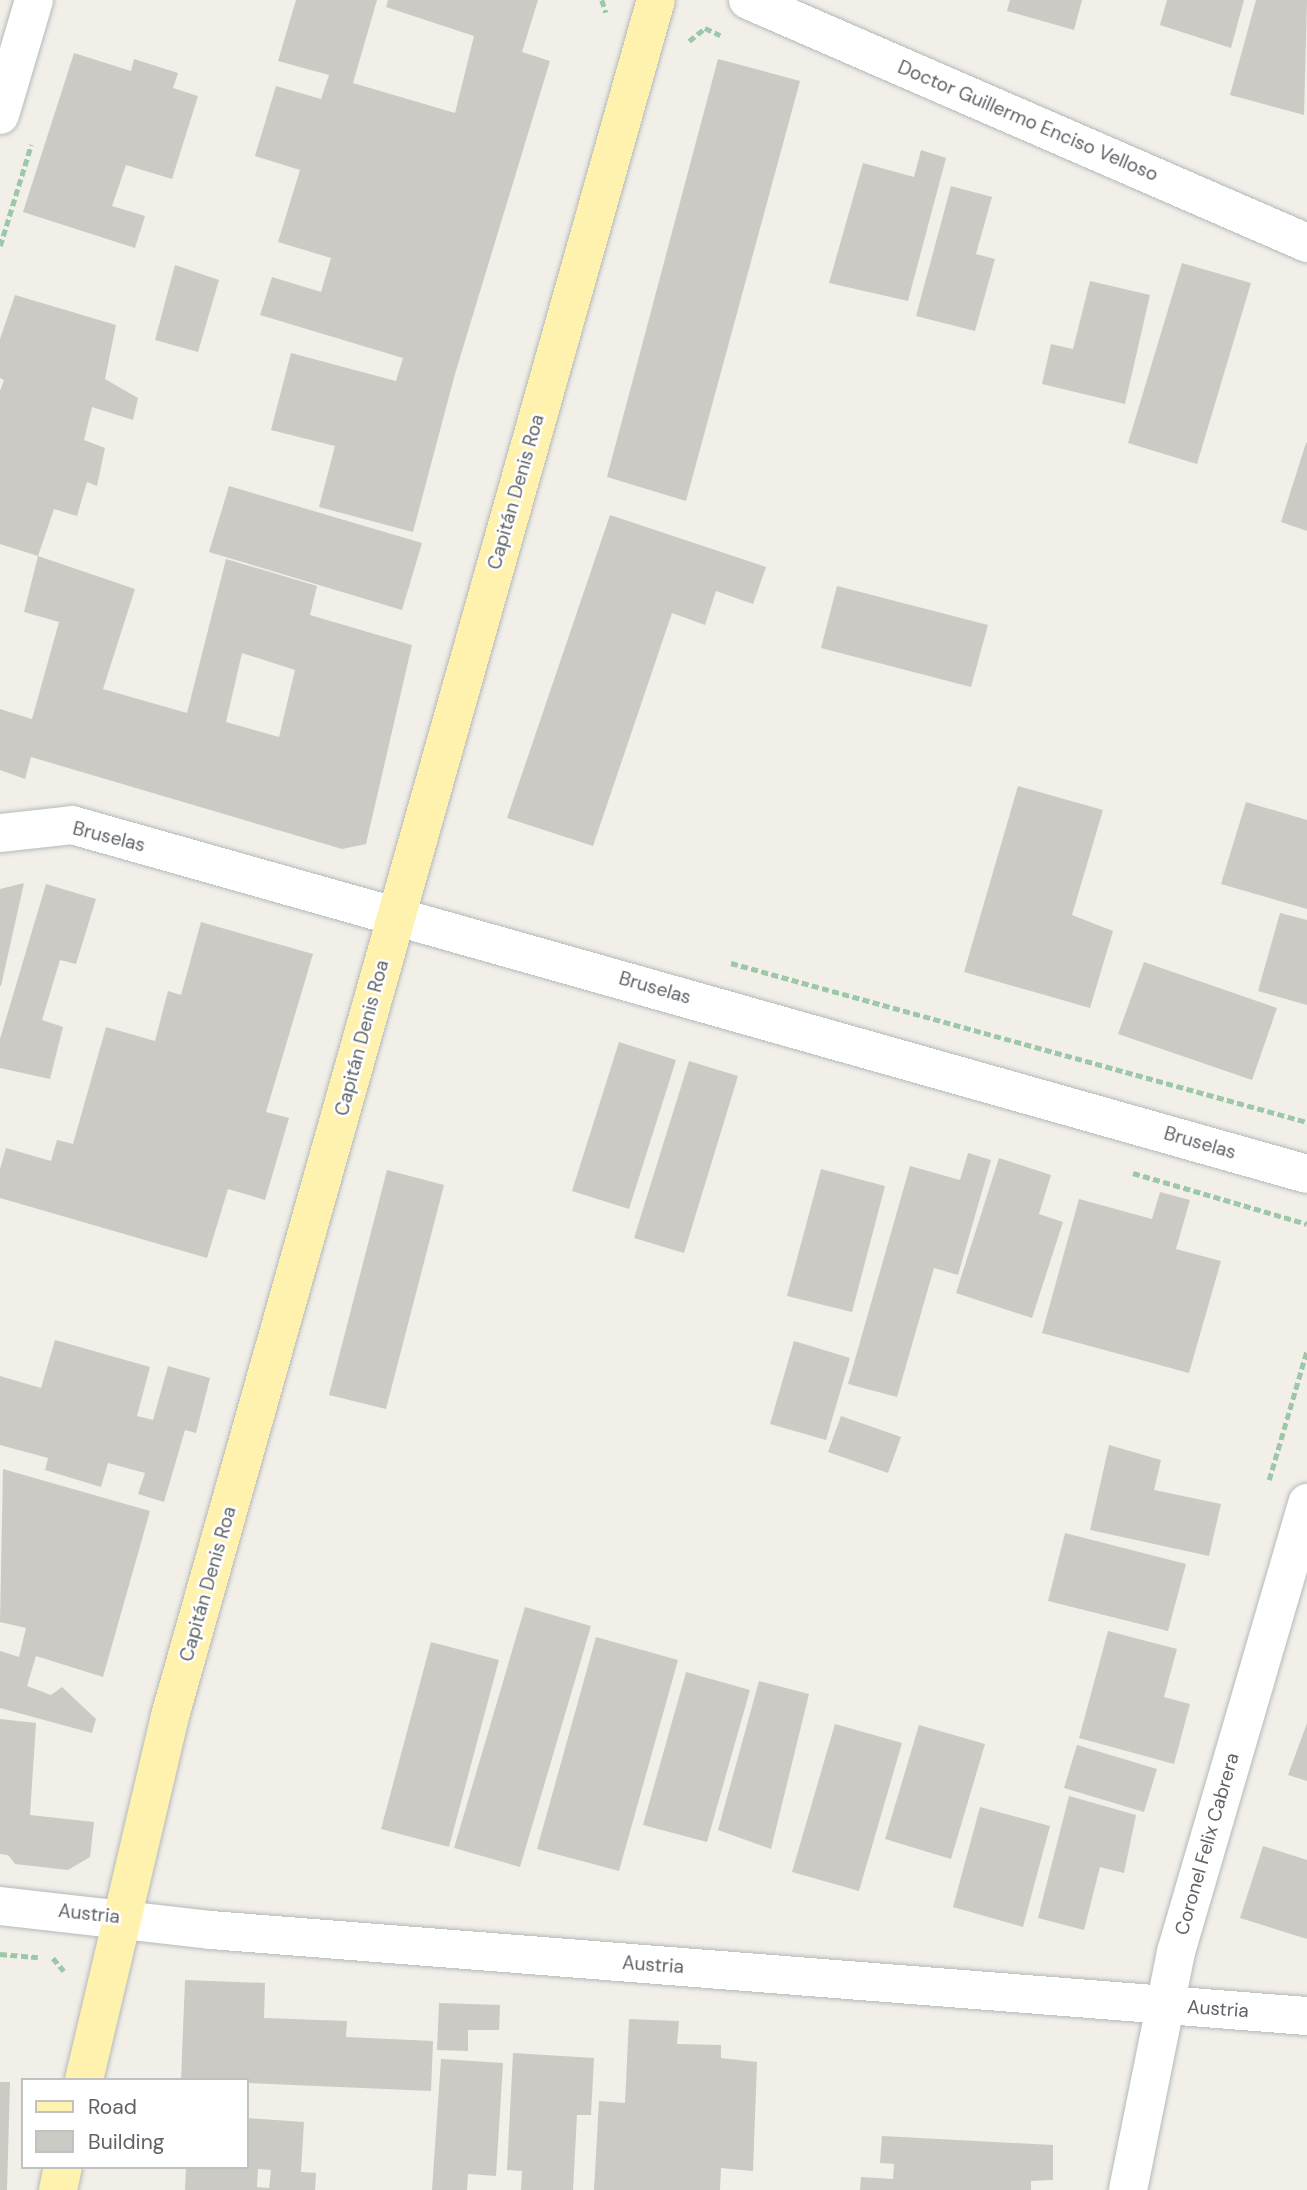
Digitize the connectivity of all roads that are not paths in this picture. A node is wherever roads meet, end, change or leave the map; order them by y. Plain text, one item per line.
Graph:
1 (34, 0) edge
2 (656, 0) edge
3 (748, 0) edge
4 (0, 116) edge
5 (1307, 243) edge
6 (0, 833) edge
7 (396, 914) junction
8 (1307, 1174) edge
9 (1307, 1503) edge
10 (0, 1906) edge
11 (120, 1917) junction
12 (1164, 2006) junction
13 (1307, 2016) edge
14 (84, 2078) edge
15 (63, 2169) edge
16 (58, 2190) edge
17 (1128, 2190) edge

1 - 4 street
2 - 7 main road, Capitán Denis Roa
3 - 5 street, Doctor Guillermo Enciso Velloso
6 - 7 street, Bruselas
7 - 8 street, Bruselas
7 - 11 main road, Capitán Denis Roa
9 - 12 street, Coronel Felix Cabrera
10 - 11 street, Austria
11 - 12 street, Austria
11 - 14 main road, Capitán Denis Roa
12 - 13 street, Austria
12 - 17 street, Coronel Felix Cabrera
15 - 16 main road

